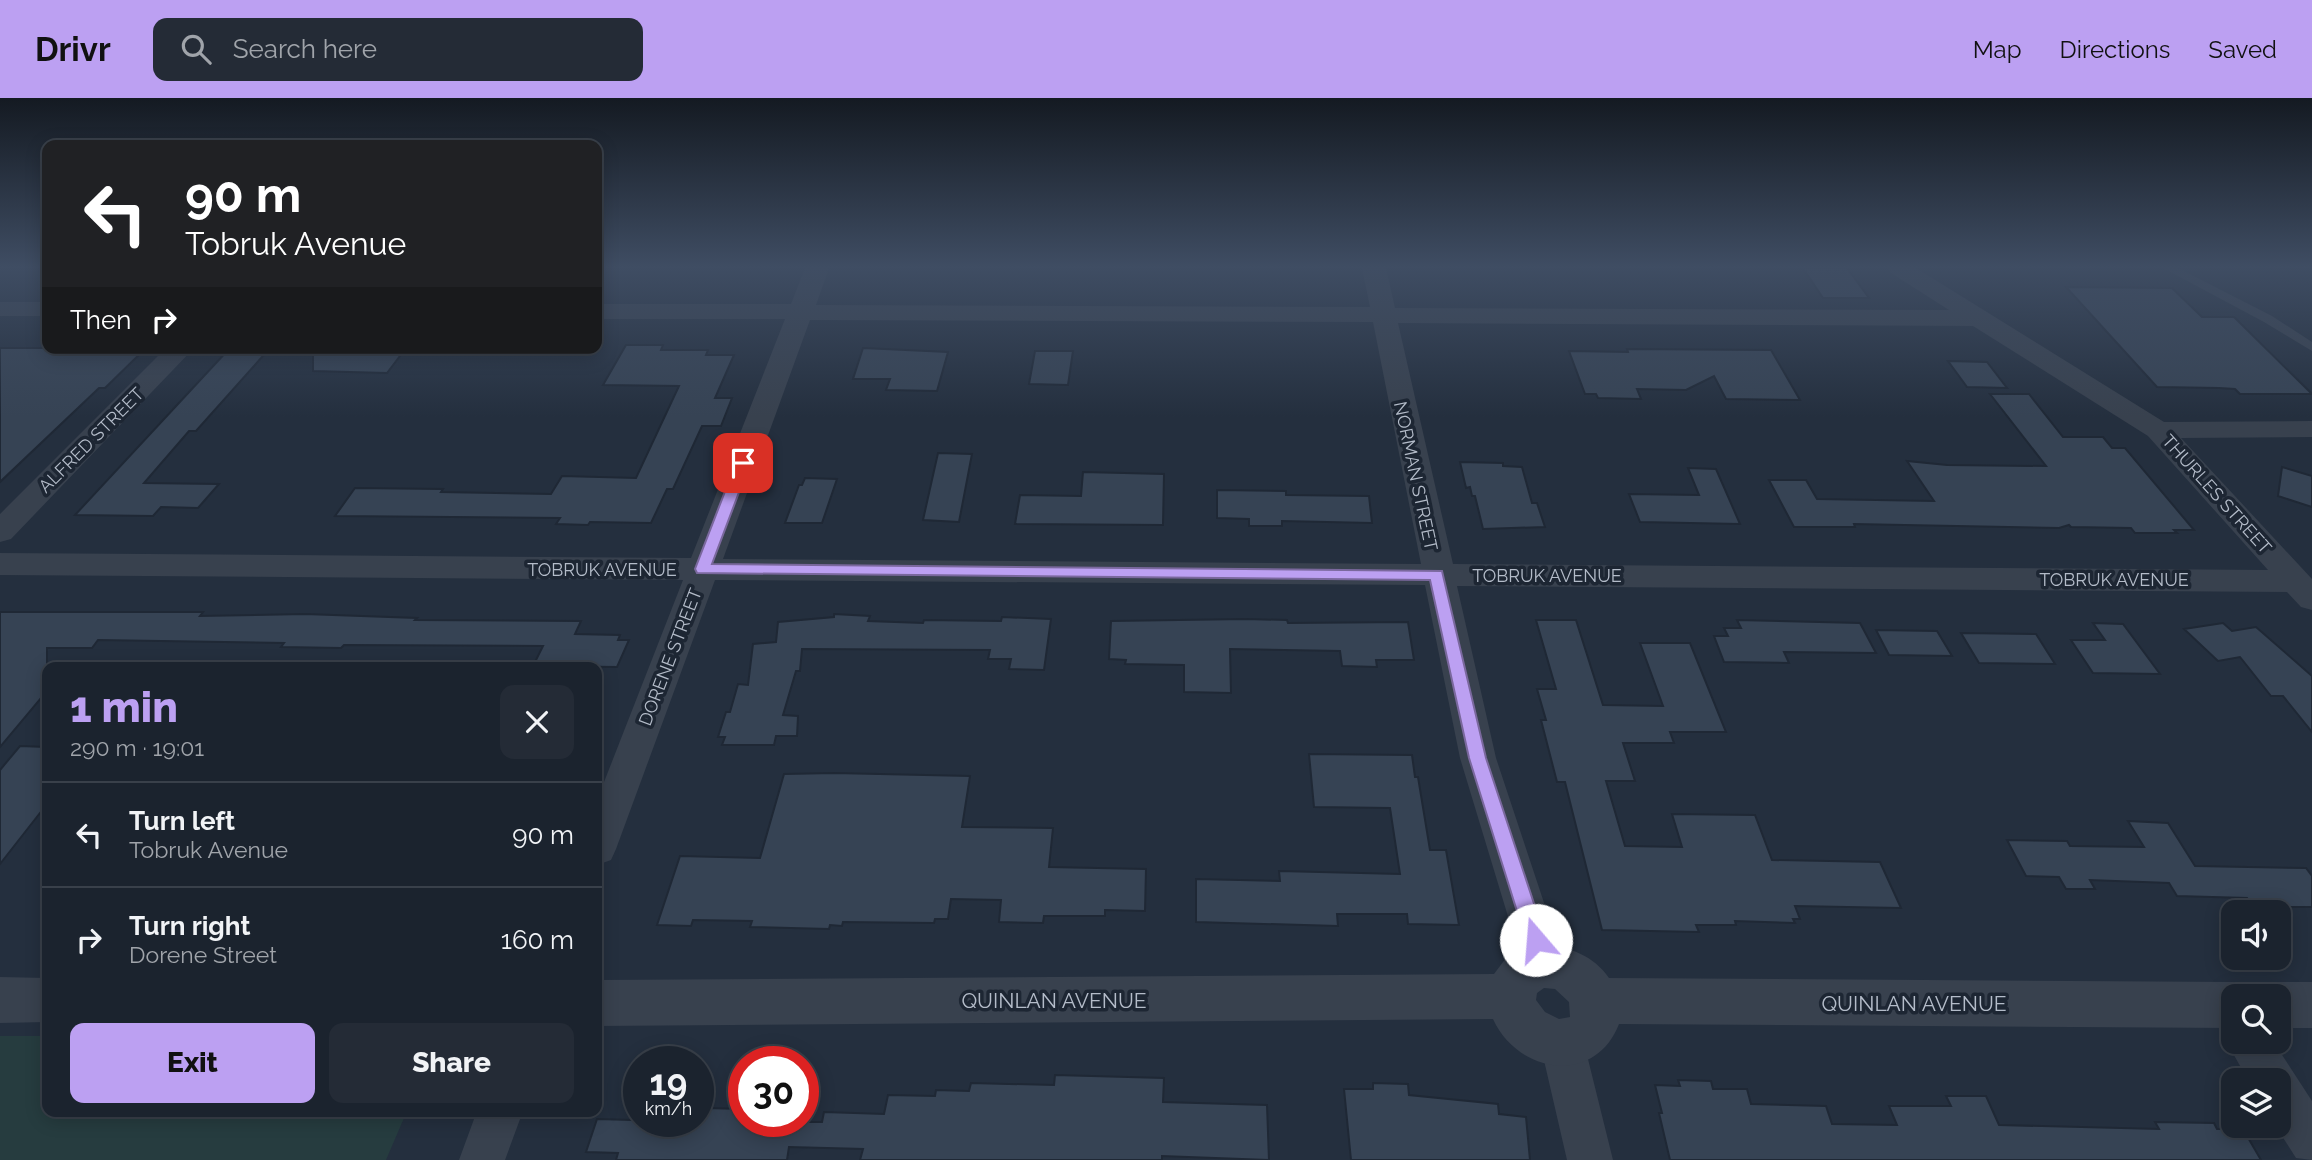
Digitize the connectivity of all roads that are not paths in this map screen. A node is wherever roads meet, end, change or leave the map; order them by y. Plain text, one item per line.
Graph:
1 (799, 318) edge
2 (1384, 318) edge
3 (1891, 318) edge
4 (1978, 318) joint
5 (2264, 318) edge
6 (2312, 347) edge
7 (175, 354) edge
8 (2158, 429) junction
9 (2312, 429) edge
10 (0, 532) edge
11 (0, 564) edge
12 (703, 569) junction
13 (1437, 575) junction
14 (2304, 590) edge
15 (602, 836) edge
16 (1527, 981) junction
17 (0, 1000) edge
18 (42, 1000) edge
19 (1595, 1001) junction
20 (602, 1003) edge
21 (2291, 1005) edge
22 (2312, 1005) edge
23 (2221, 1017) edge
24 (1562, 1043) junction
25 (2291, 1109) edge
26 (498, 1117) edge
27 (2312, 1142) edge
28 (482, 1160) edge
29 (1590, 1160) edge

1 - 12 street, DORENE STREET
2 - 13 street, NORMAN STREET
3 - 4 street
4 - 8 street, THURLES STREET
5 - 6 lane
7 - 10 street, ALFRED STREET
8 - 9 street
8 - 14 street, THURLES STREET
11 - 12 street, TOBRUK AVENUE
12 - 13 street, TOBRUK AVENUE
12 - 15 street, DORENE STREET
13 - 14 street, TOBRUK AVENUE
13 - 16 street, NORMAN STREET
16 - 19 street
16 - 20 street, QUINLAN AVENUE
16 - 24 street
17 - 18 street
19 - 23 street, QUINLAN AVENUE
19 - 24 street
21 - 22 street
24 - 29 street
25 - 27 street
26 - 28 street

